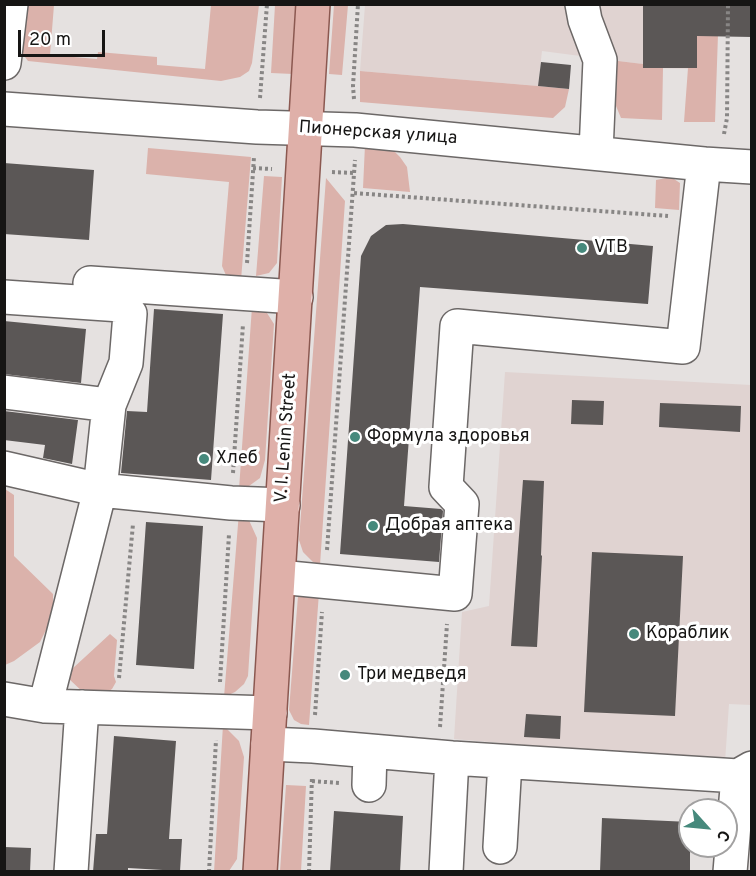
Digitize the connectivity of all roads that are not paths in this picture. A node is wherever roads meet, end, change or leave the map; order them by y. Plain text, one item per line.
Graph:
1 (11, 4) edge
2 (313, 4) edge
3 (582, 4) edge
4 (4, 63) edge
5 (4, 109) edge
6 (305, 129) junction
7 (712, 151) junction
8 (596, 152) junction
9 (752, 167) edge
10 (4, 276) edge
11 (122, 295) junction
12 (4, 297) edge
13 (296, 297) junction
14 (4, 392) edge
15 (109, 405) junction
16 (4, 468) edge
17 (99, 490) junction
18 (282, 505) junction
19 (279, 577) junction
20 (4, 699) edge
21 (45, 706) junction
22 (82, 707) junction
23 (269, 729) junction
24 (370, 751) junction
25 (445, 758) junction
26 (505, 762) junction
27 (745, 772) edge
28 (369, 785) dead end
29 (500, 847) dead end
30 (72, 872) edge
31 (260, 872) edge
32 (446, 872) edge
33 (730, 872) edge

1 - 4 street
2 - 6 main road, V. I. Lenin Street
3 - 8 street
5 - 6 street, Пионерская улица
6 - 8 street, Пионерская улица
6 - 13 main road, V. I. Lenin Street
7 - 8 street, Пионерская улица
7 - 9 street, Пионерская улица
7 - 19 street
10 - 11 street
11 - 12 street
11 - 13 street
11 - 15 street
13 - 18 main road, V. I. Lenin Street
14 - 15 street
15 - 17 street
16 - 17 street
17 - 18 street
17 - 21 street
18 - 19 main road, V. I. Lenin Street
19 - 23 main road, V. I. Lenin Street
20 - 21 street
21 - 22 street
22 - 23 street
22 - 30 street
23 - 24 street
23 - 31 main road, V. I. Lenin Street
24 - 25 street
24 - 28 street
25 - 26 street
25 - 32 street
26 - 27 street
26 - 29 street
27 - 33 street

